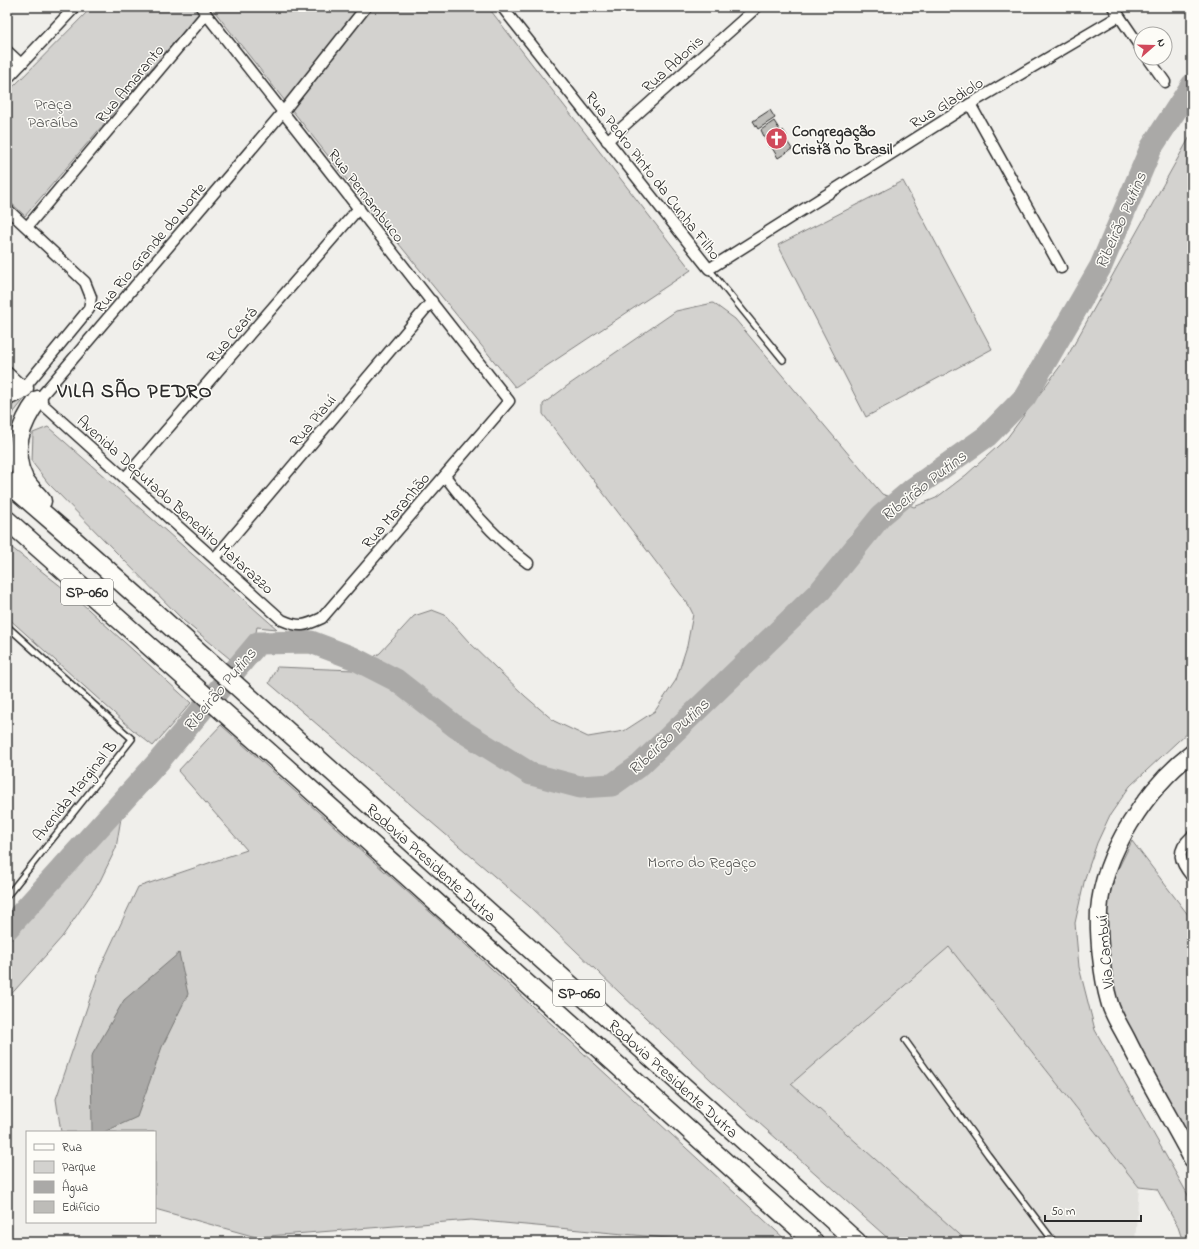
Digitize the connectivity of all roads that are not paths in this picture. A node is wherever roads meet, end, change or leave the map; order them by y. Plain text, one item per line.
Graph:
1 (75, 7) edge
2 (366, 7) edge
3 (502, 7) edge
4 (757, 7) edge
5 (1113, 7) edge
6 (204, 11) edge
7 (1119, 16) junction
8 (1133, 36) edge
9 (7, 51) edge
10 (21, 64) junction
11 (1154, 66) edge
12 (7, 79) edge
13 (1165, 82) dead end
14 (970, 104) junction
15 (283, 112) junction
16 (607, 140) junction
17 (359, 208) junction
18 (7, 209) edge
19 (27, 227) junction
20 (1061, 268) dead end
21 (710, 269) junction
22 (432, 301) junction
23 (784, 360) dead end
24 (7, 372) edge
25 (24, 388) junction
26 (7, 396) edge
27 (38, 400) junction
28 (509, 401) joint
29 (445, 476) junction
30 (125, 478) junction
31 (7, 482) edge
32 (7, 520) edge
33 (73, 539) junction
34 (215, 558) junction
35 (528, 563) dead end
36 (7, 626) edge
37 (295, 626) joint
38 (1192, 753) edge
39 (1192, 836) edge
40 (1192, 877) edge
41 (7, 896) edge
42 (905, 1040) dead end
43 (1192, 1159) edge
44 (814, 1242) edge
45 (857, 1242) edge
46 (1054, 1242) edge

1 - 10 street
2 - 15 street, Rua Rio Grande do Norte
3 - 16 street, Rua Pedro Pinto da Cunha Filho
4 - 16 street, Rua Adonis
5 - 7 street
6 - 15 street, Rua Pernambuco
6 - 19 street, Rua Amaranto
7 - 8 street
7 - 14 street, Rua Gladiolo
9 - 10 street
10 - 12 street
11 - 13 street
14 - 20 street
14 - 21 street, Rua Gladiolo
15 - 17 street, Rua Pernambuco
15 - 27 street, Rua Rio Grande do Norte
16 - 21 street, Rua Pedro Pinto da Cunha Filho
17 - 22 street, Rua Pernambuco
17 - 30 street, Rua Ceará
18 - 19 street
19 - 25 street
21 - 23 lane, Rua Pedro Pinto da Cunha Filho
22 - 28 street, Rua Pernambuco
22 - 34 street, Rua Piauí
24 - 25 street
25 - 26 highway
27 - 30 street, Avenida Deputado Benedito Matarazzo
27 - 33 highway
28 - 29 street, Rua Maranhão
29 - 35 street
29 - 37 street, Rua Maranhão
30 - 34 street, Avenida Deputado Benedito Matarazzo
31 - 33 highway, Rodovia Presidente Dutra / SP-060
32 - 44 highway, Rodovia Presidente Dutra / SP-060
33 - 45 highway, Rodovia Presidente Dutra / SP-060
34 - 37 street, Avenida Deputado Benedito Matarazzo
36 - 41 lane, Avenida Marginal B
38 - 43 main road, Via Cambuí
39 - 40 street
42 - 46 lane

